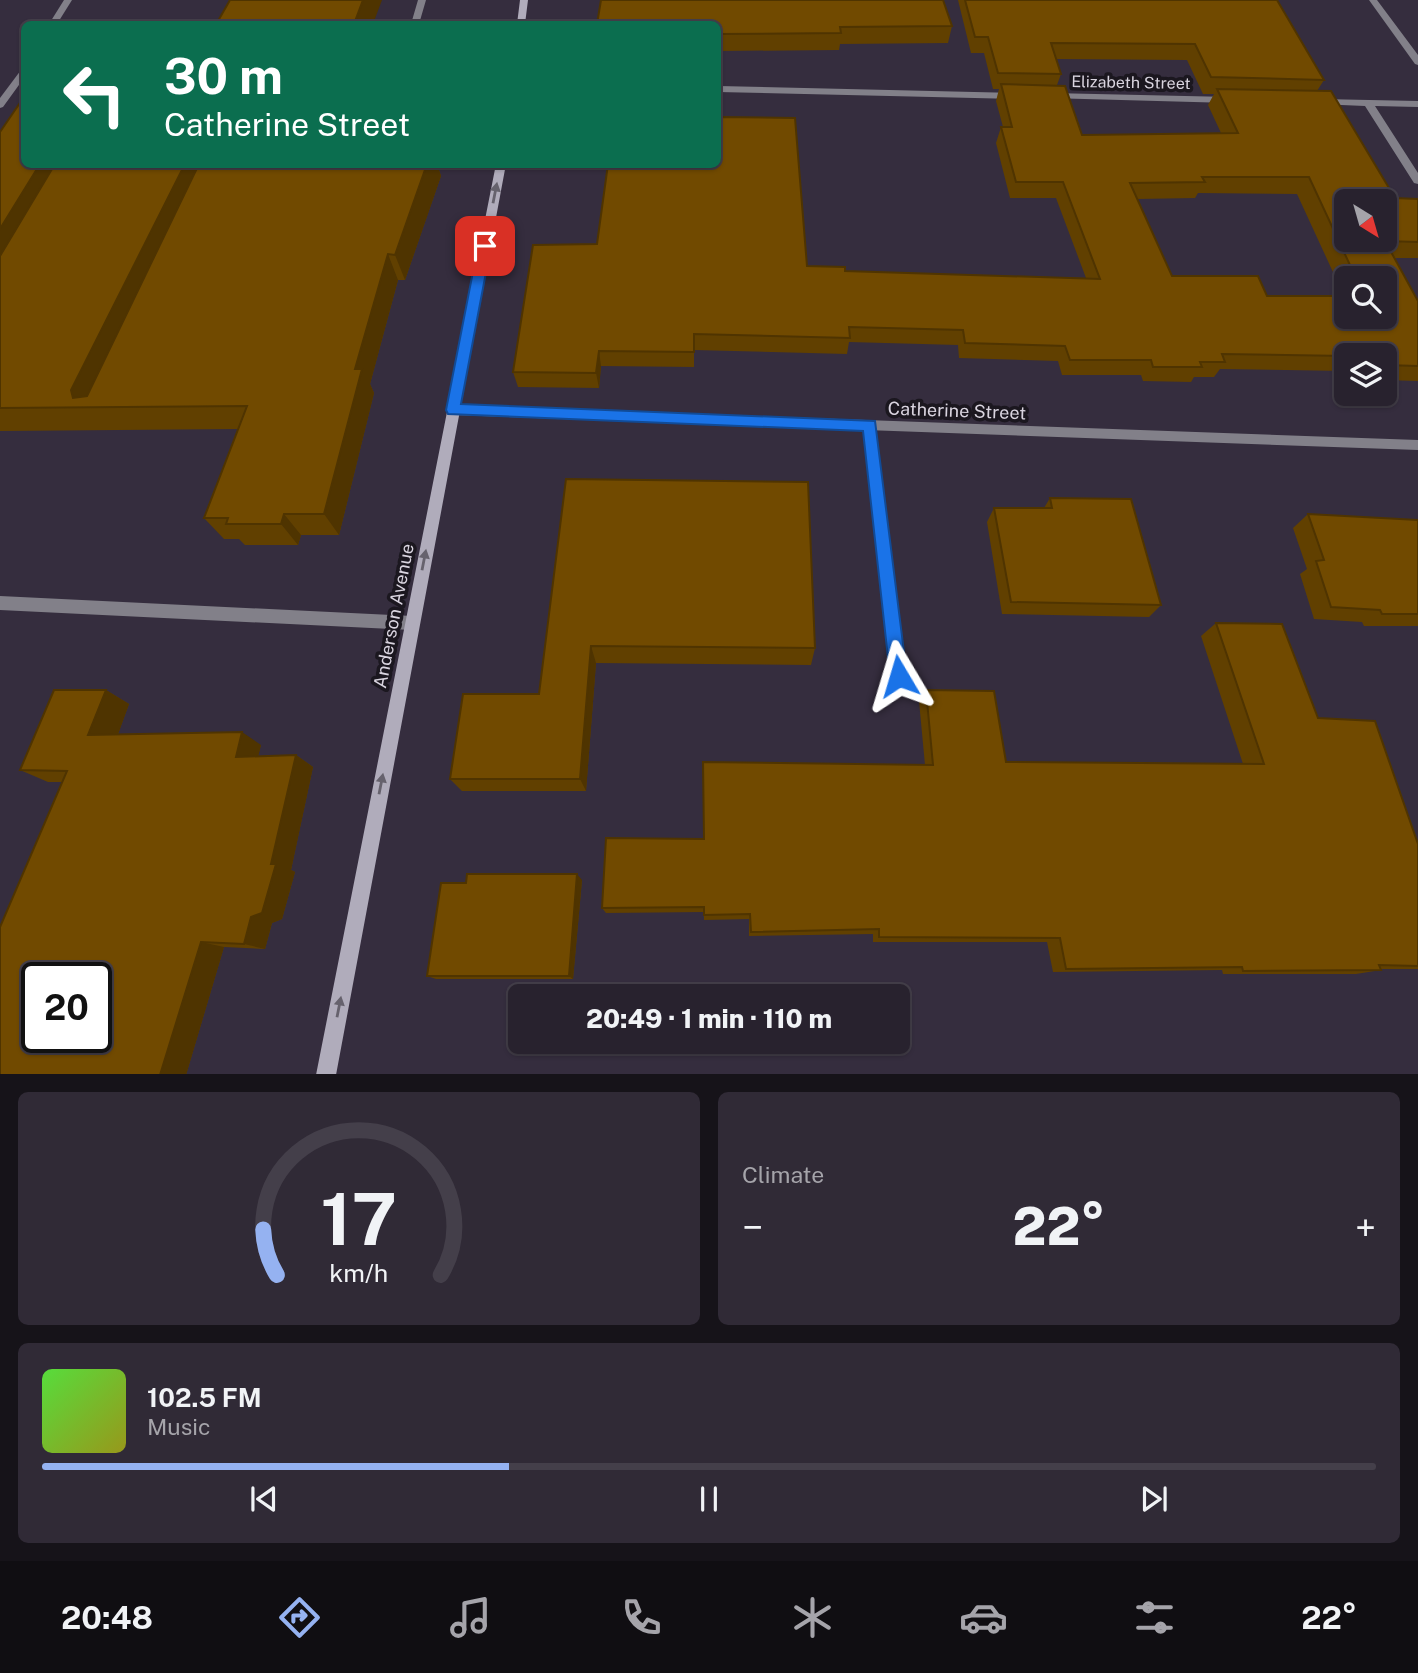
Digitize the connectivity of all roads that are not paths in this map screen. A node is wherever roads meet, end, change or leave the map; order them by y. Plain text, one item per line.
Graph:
1 (68, 0) edge
2 (422, 0) edge
3 (524, 0) edge
4 (1373, 0) edge
5 (55, 21) edge
6 (416, 21) edge
7 (521, 21) edge
8 (1418, 62) edge
9 (21, 76) edge
10 (721, 89) edge
11 (1243, 101) edge
12 (1312, 102) edge
13 (1368, 103) junction
14 (1418, 104) edge
15 (0, 105) edge
16 (500, 168) edge
17 (1418, 181) edge
18 (453, 410) junction
19 (869, 425) junction
20 (1418, 445) edge
21 (0, 603) edge
22 (412, 623) junction
23 (899, 676) dead end
24 (326, 1074) edge

1 - 5 street
2 - 6 street
3 - 7 main road
4 - 8 street
9 - 15 street
10 - 11 street, Elizabeth Street
12 - 13 street
13 - 14 street
13 - 17 street
18 -> 16 main road, Anderson Avenue
18 - 19 street, Catherine Street
22 -> 18 main road, Anderson Avenue
19 - 20 street, Catherine Street
19 - 23 street
21 - 22 street
24 -> 22 main road, Anderson Avenue

